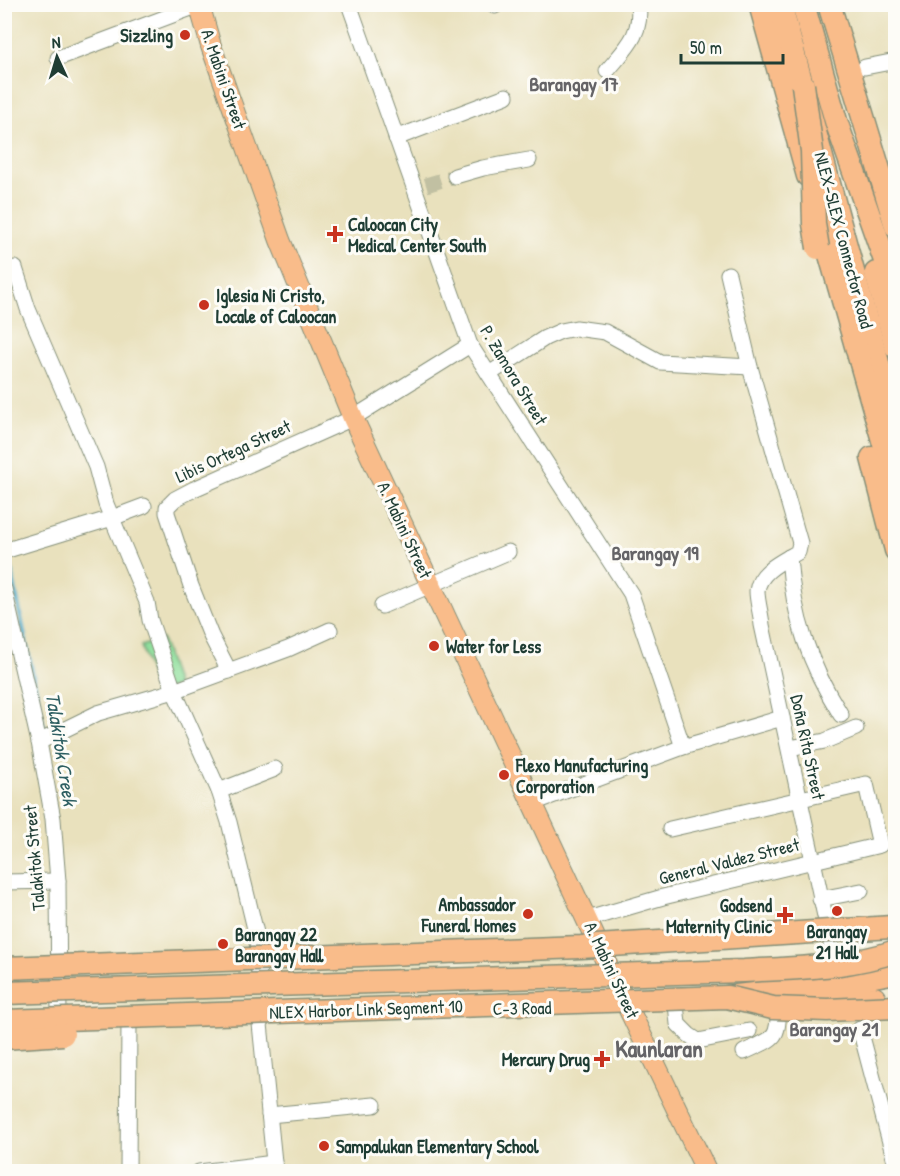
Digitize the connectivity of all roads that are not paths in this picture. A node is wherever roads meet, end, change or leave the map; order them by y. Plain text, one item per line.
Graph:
1 (349, 4) edge
2 (638, 4) edge
3 (803, 4) edge
4 (829, 4) edge
5 (199, 5) edge
6 (768, 8) edge
7 (58, 58) dead end
8 (896, 61) edge
9 (866, 67) dead end
10 (607, 71) dead end
11 (813, 83) junction
12 (506, 96) dead end
13 (396, 138) junction
14 (529, 160) dead end
15 (454, 176) tunnel mouth
16 (896, 226) edge
17 (4, 271) edge
18 (728, 274) dead end
19 (896, 292) edge
20 (470, 345) junction
21 (896, 347) edge
22 (750, 367) junction
23 (489, 374) junction
24 (353, 418) junction
25 (896, 429) edge
26 (896, 486) edge
27 (144, 506) dead end
28 (112, 518) junction
29 (9, 550) edge
30 (896, 550) edge
31 (508, 552) dead end
32 (793, 555) junction
33 (432, 586) junction
34 (4, 589) edge
35 (382, 606) dead end
36 (8, 615) edge
37 (330, 630) dead end
38 (229, 671) junction
39 (174, 691) junction
40 (841, 715) dead end
41 (782, 718) junction
42 (856, 728) dead end
43 (39, 742) junction
44 (683, 747) junction
45 (790, 748) junction
46 (275, 769) dead end
47 (219, 791) junction
48 (800, 798) junction
49 (533, 803) junction
50 (670, 829) dead end
51 (813, 861) junction
52 (58, 881) junction
53 (4, 882) edge
54 (861, 891) dead end
55 (820, 898) junction
56 (588, 919) junction
57 (896, 927) edge
58 (896, 951) edge
59 (896, 959) edge
60 (836, 967) junction
61 (4, 968) edge
62 (896, 969) edge
63 (610, 970) junction
64 (259, 979) junction
65 (59, 987) junction
66 (4, 989) edge
67 (4, 993) edge
68 (727, 997) junction
69 (896, 997) edge
70 (780, 1000) junction
71 (676, 1004) junction
72 (628, 1006) junction
73 (896, 1007) edge
74 (253, 1013) junction
75 (224, 1015) junction
76 (129, 1019) junction
77 (59, 1021) junction
78 (4, 1022) edge
79 (860, 1029) dead end
80 (749, 1031) dead end
81 (4, 1038) edge
82 (744, 1052) dead end
83 (374, 1105) dead end
84 (269, 1115) junction
85 (896, 1165) edge
86 (274, 1168) edge
87 (128, 1172) edge
88 (199, 1172) edge
89 (707, 1172) edge

1 - 13 street, P. Zamora Street
2 - 10 street
3 - 11 highway
4 - 16 highway
5 - 7 street
5 - 24 main road, A. Mabini Street
6 - 11 highway
6 - 26 highway
8 - 9 street
11 - 19 highway
11 - 21 highway, NLEX-SLEX Connector Road
11 - 25 highway, NLEX-SLEX Connector Road, bridge
11 - 30 highway, bridge
12 - 13 street
13 - 20 street, P. Zamora Street
14 - 15 street
17 - 28 street
18 - 22 street
20 - 23 street, P. Zamora Street
20 - 24 street, Libis Ortega Street
22 - 23 street
22 - 32 street
23 - 44 street, P. Zamora Street
24 - 33 main road, A. Mabini Street
24 - 38 street, Libis Ortega Street
27 - 28 street
28 - 29 street
28 - 39 street
31 - 33 street
32 - 40 street
32 - 41 street, Doña Rita Street
33 - 35 street
33 - 49 main road, A. Mabini Street
34 - 36 street, Talakitok Street
36 - 43 street, Talakitok Street
37 - 38 street
38 - 39 street
39 - 43 street
39 - 47 street
41 - 44 street
41 - 45 street, Doña Rita Street
42 - 45 street
43 - 52 street, Talakitok Street
44 - 49 street
45 - 48 street, Doña Rita Street
46 - 47 street
47 - 64 street
48 - 50 street
48 - 51 street, Doña Rita Street
48 - 51 street, General Valdez Street
49 - 56 main road, A. Mabini Street
51 - 55 street, Doña Rita Street
51 - 56 street, General Valdez Street
52 - 53 street
52 - 65 street, Talakitok Street
54 - 55 street
55 - 60 street, Doña Rita Street
56 - 63 main road, A. Mabini Street
57 - 61 highway, bridge
58 - 67 highway, NLEX Harbor Link Segment 10, bridge
59 - 60 highway
60 - 62 main road, C-3 Road
60 - 63 main road, C-3 Road
62 - 68 highway
63 - 64 main road, C-3 Road
63 - 72 main road, A. Mabini Street
64 - 65 main road, C-3 Road
65 - 66 main road, C-3 Road
65 - 77 street, Talakitok Street
68 - 73 highway, bridge
68 - 74 highway, NLEX Harbor Link Segment 10, bridge
69 - 70 main road, C-3 Road
70 - 71 main road, C-3 Road
70 - 82 street
71 - 72 main road, C-3 Road
71 - 80 street
72 - 74 main road, C-3 Road
72 - 89 main road, A. Mabini Street
74 - 75 highway, bridge
74 - 78 highway, NLEX Harbor Link Segment 10, bridge
74 - 84 street
75 - 76 main road
75 - 81 highway, bridge
76 - 77 main road
76 - 87 street
77 - 78 main road
79 - 85 street
83 - 84 street
84 - 86 street
86 - 88 street

